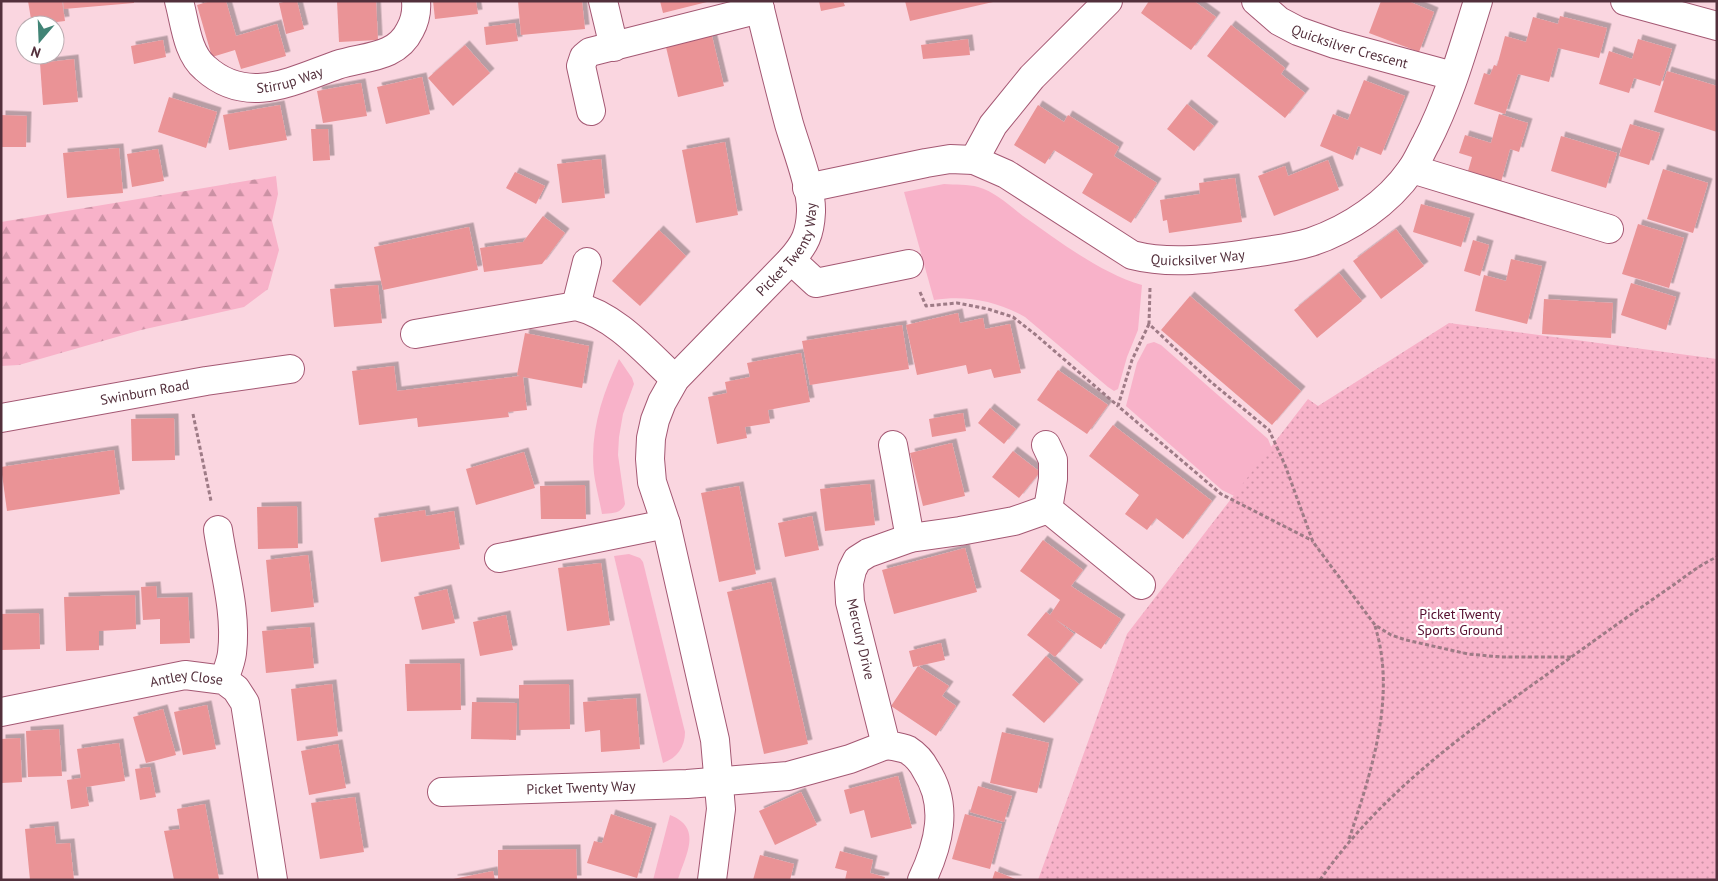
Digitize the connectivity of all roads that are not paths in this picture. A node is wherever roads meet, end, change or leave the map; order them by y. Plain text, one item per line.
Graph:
1 (179, 1) edge
2 (416, 1) edge
3 (603, 1) edge
4 (1108, 1) edge
5 (1256, 1) edge
6 (1478, 1) edge
7 (1625, 1) edge
8 (759, 5) edge
9 (1705, 16) edge
10 (614, 48) junction
11 (1453, 76) junction
12 (591, 111) dead end
13 (974, 160) junction
14 (1412, 169) junction
15 (808, 188) junction
16 (1609, 229) dead end
17 (791, 260) junction
18 (587, 262) dead end
19 (909, 264) road end
20 (576, 306) junction
21 (415, 334) dead end
22 (290, 369) dead end
23 (676, 379) junction
24 (1, 418) edge
25 (893, 444) dead end
26 (1046, 445) dead end
27 (1048, 509) junction
28 (666, 524) junction
29 (218, 530) dead end
30 (910, 538) junction
31 (499, 558) dead end
32 (1141, 585) dead end
33 (224, 680) junction
34 (1, 712) edge
35 (886, 745) junction
36 (720, 782) junction
37 (442, 792) dead end
38 (273, 880) edge
39 (712, 880) edge
40 (922, 880) edge

1 - 2 street, Stirrup Way
3 - 10 street
4 - 13 street
5 - 11 street, Quicksilver Crescent
6 - 11 street, Quicksilver Way
7 - 9 street
8 - 10 street
8 - 15 street, Picket Twenty Way
10 - 12 street
11 - 14 street, Quicksilver Way
13 - 14 street, Quicksilver Way
13 - 15 street, Quicksilver Way
14 - 16 street
15 - 17 street, Picket Twenty Way
17 - 19 street
17 - 23 street, Picket Twenty Way
18 - 20 street
20 - 21 street
20 - 23 street
22 - 24 street, Swinburn Road
23 - 28 street, Picket Twenty Way
25 - 30 street
26 - 27 street
27 - 30 street, Mercury Drive
27 - 32 street
28 - 31 street
28 - 36 street, Picket Twenty Way
29 - 33 street
30 - 35 street, Mercury Drive
33 - 34 street, Antley Close
33 - 38 street, Antley Close
35 - 36 street
35 - 40 street
36 - 37 street, Picket Twenty Way
36 - 39 street, Picket Twenty Way

